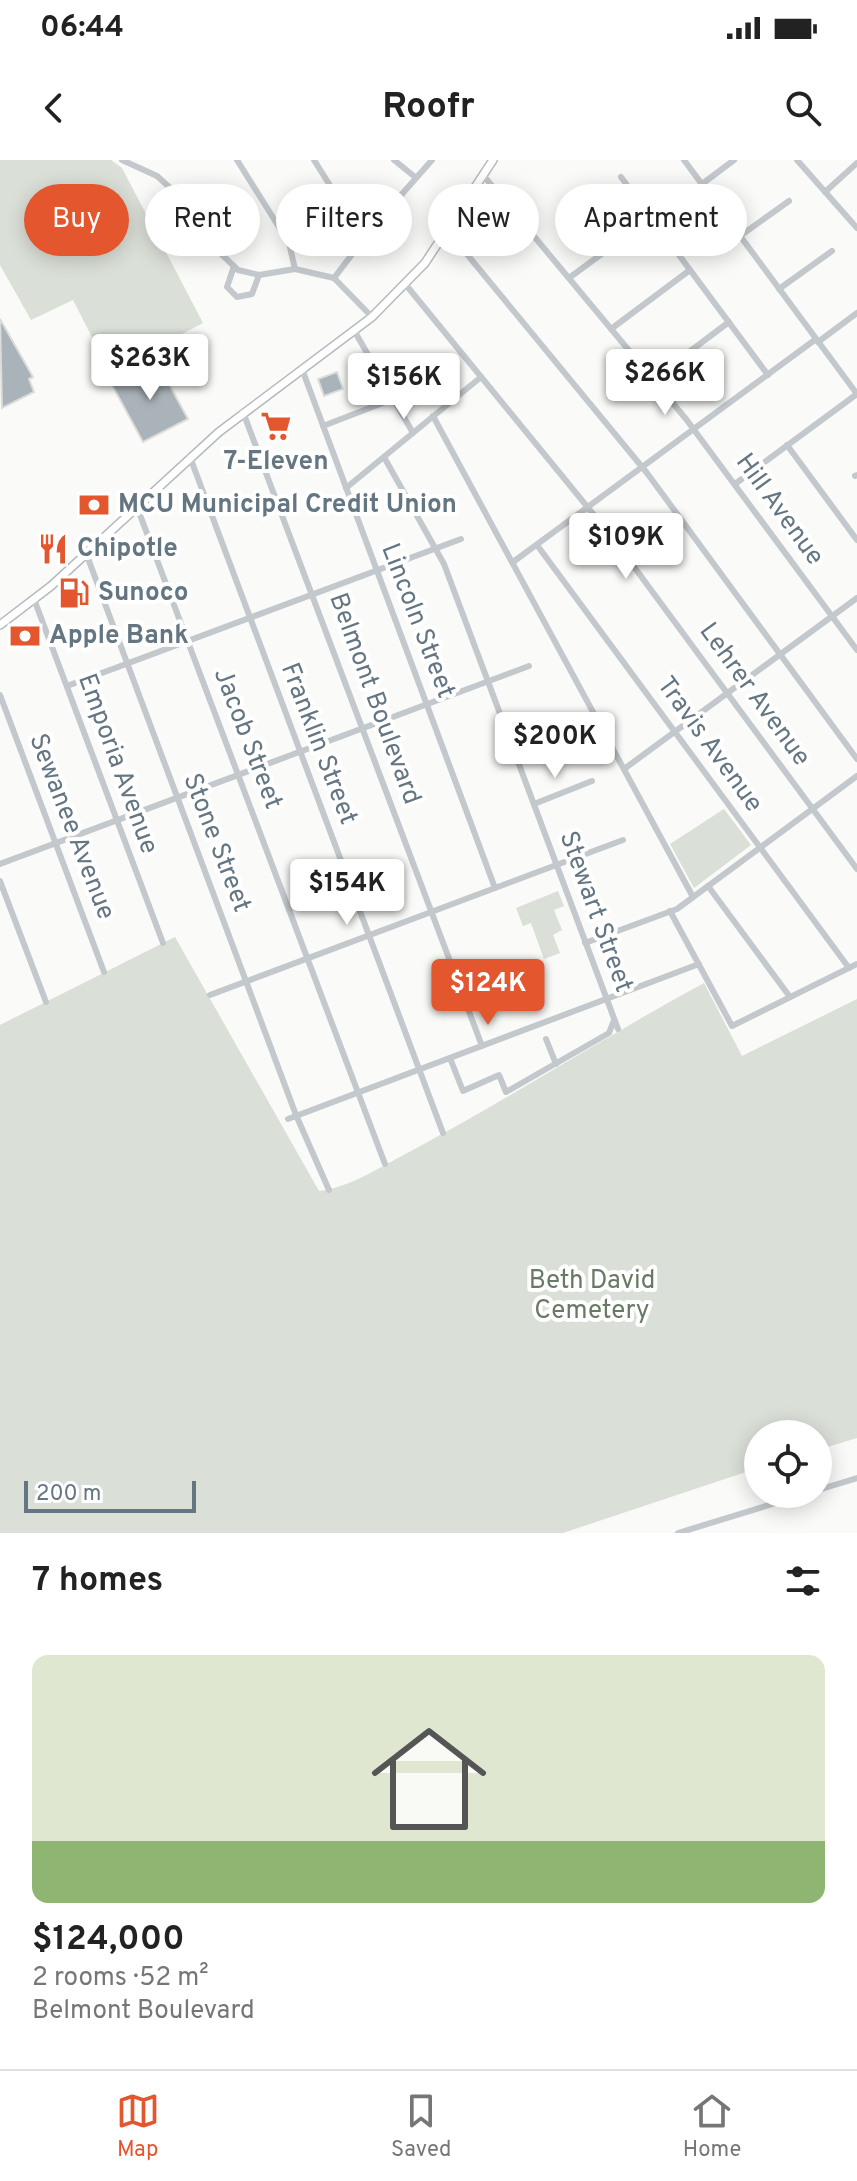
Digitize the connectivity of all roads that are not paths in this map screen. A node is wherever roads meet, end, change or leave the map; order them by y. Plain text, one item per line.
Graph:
1 (122, 160) edge
2 (237, 160) edge
3 (314, 160) edge
4 (394, 160) edge
5 (432, 160) edge
6 (492, 160) edge
7 (684, 160) edge
8 (734, 160) edge
9 (797, 160) edge
10 (138, 163) edge
11 (857, 163) edge
12 (483, 175) junction
13 (415, 177) junction
14 (621, 177) dead end
15 (329, 184) edge
16 (409, 184) edge
17 (477, 184) edge
18 (626, 184) edge
19 (702, 184) joint
20 (825, 192) junction
21 (789, 201) dead end
22 (857, 228) edge
23 (747, 231) edge
24 (747, 246) edge
25 (832, 251) dead end
26 (428, 255) edge
27 (351, 256) edge
28 (468, 256) edge
29 (599, 256) edge
30 (680, 256) edge
31 (234, 266) junction
32 (295, 269) junction
33 (690, 270) junction
34 (259, 275) junction
35 (334, 278) junction
36 (569, 278) junction
37 (406, 285) junction
38 (779, 289) junction
39 (857, 313) edge
40 (372, 317) junction
41 (729, 322) junction
42 (611, 329) junction
43 (355, 332) junction
44 (817, 340) junction
45 (302, 369) junction
46 (768, 375) junction
47 (481, 377) junction
48 (653, 379) junction
49 (857, 394) edge
50 (393, 399) junction
51 (243, 412) junction
52 (433, 416) junction
53 (323, 426) junction
54 (694, 429) junction
55 (413, 433) junction
56 (787, 445) junction
57 (190, 457) junction
58 (384, 457) junction
59 (642, 468) junction
60 (735, 484) junction
61 (346, 488) junction
62 (137, 507) junction
63 (589, 507) junction
64 (461, 539) dead end
65 (857, 540) edge
66 (537, 545) junction
67 (435, 548) junction
68 (86, 553) junction
69 (513, 562) junction
70 (377, 570) junction
71 (313, 594) junction
72 (857, 598) edge
73 (34, 599) junction
74 (832, 616) junction
75 (250, 618) junction
76 (0, 625) edge
77 (189, 640) junction
78 (857, 650) edge
79 (780, 655) junction
80 (128, 663) junction
81 (529, 666) dead end
82 (488, 682) junction
83 (67, 686) junction
84 (727, 693) junction
85 (0, 695) edge
86 (427, 704) junction
87 (561, 725) dead end
88 (364, 728) junction
89 (675, 732) junction
90 (511, 743) junction
91 (300, 752) junction
92 (857, 759) edge
93 (624, 769) junction
94 (239, 775) junction
95 (857, 776) edge
96 (592, 781) dead end
97 (178, 797) junction
98 (534, 804) junction
99 (813, 809) junction
100 (117, 821) junction
101 (623, 840) dead end
102 (56, 844) junction
103 (760, 847) junction
104 (0, 864) edge
105 (556, 865) junction
106 (857, 869) edge
107 (0, 881) edge
108 (708, 886) junction
109 (495, 888) junction
110 (693, 897) junction
111 (432, 911) junction
112 (670, 911) junction
113 (369, 935) junction
114 (163, 943) dead end
115 (585, 943) junction
116 (307, 958) junction
117 (699, 964) junction
118 (857, 964) edge
119 (849, 968) junction
120 (104, 972) dead end
121 (246, 981) junction
122 (210, 995) dead end
123 (790, 997) junction
124 (607, 999) junction
125 (46, 1002) dead end
126 (614, 1020) junction
127 (618, 1029) dead end
128 (546, 1039) dead end
129 (482, 1046) junction
130 (450, 1058) junction
131 (556, 1064) junction
132 (419, 1070) junction
133 (358, 1092) junction
134 (296, 1115) junction
135 (288, 1119) dead end
136 (443, 1133) dead end
137 (385, 1164) dead end
138 (329, 1190) dead end
139 (857, 1478) edge
140 (832, 1486) edge
141 (759, 1508) edge
142 (678, 1533) edge

1 - 10 street
2 - 32 street
3 - 15 street
4 - 13 street
5 - 13 street
6 - 12 main road
7 - 19 street
8 - 19 street
9 - 20 street
10 - 31 street
11 - 20 street
12 - 17 main road
12 - 36 street, Hill Avenue
13 - 16 street
14 - 18 street
20 - 22 street
21 - 23 street
24 - 38 street
25 - 38 street
26 - 37 main road
27 - 35 street
28 - 59 street
29 - 36 street
30 - 33 street
31 - 34 street
31 - 34 street
32 - 34 street
32 - 35 street
33 - 41 street
33 - 42 street
35 - 40 street
36 - 42 street, Hill Avenue
37 - 40 main road
37 - 47 street, Lehrer Avenue
38 - 44 street
39 - 44 street
40 - 43 main road
41 - 46 street
41 - 48 street
42 - 48 street, Hill Avenue
43 - 45 main road
43 - 50 street
44 - 46 street
44 - 49 street
45 - 51 main road
45 - 53 street, Lincoln Street
46 - 54 street
47 - 52 street
47 - 63 street, Lehrer Avenue
48 - 54 street, Hill Avenue
49 - 56 street
50 - 53 street
50 - 55 street
51 - 57 main road
51 - 71 street, Belmont Boulevard
52 - 55 street
52 - 69 street
53 - 61 street, Lincoln Street
54 - 59 street
54 - 60 street, Hill Avenue
55 - 58 street
56 - 60 street
56 - 65 street
57 - 62 main road
57 - 75 street, Franklin Street
58 - 61 street
58 - 67 street, Stewart Street
59 - 63 street
59 - 79 street
60 - 74 street, Hill Avenue
61 - 70 street, Lincoln Street
62 - 68 main road
62 - 77 street, Jacob Street
63 - 66 street
63 - 84 street, Lehrer Avenue
64 - 67 street
66 - 69 street
66 - 89 street, Travis Avenue
67 - 70 street
67 - 82 street, Stewart Street
68 - 73 main road
68 - 80 street, Stone Street
69 - 93 street
70 - 71 street
70 - 86 street, Lincoln Street
71 - 75 street
71 - 88 street, Belmont Boulevard
72 - 74 street
73 - 76 main road
73 - 83 street, Emporia Avenue
74 - 78 street, Hill Avenue
74 - 79 street
75 - 77 street
75 - 91 street, Franklin Street
77 - 80 street
77 - 94 street, Jacob Street
79 - 84 street
79 - 92 street
80 - 83 street
80 - 97 street, Stone Street
81 - 82 street
82 - 86 street
82 - 90 street, Stewart Street
83 - 100 street, Emporia Avenue
84 - 89 street
84 - 99 street, Lehrer Avenue
85 - 102 street, Sewanee Avenue
86 - 88 street
86 - 109 street, Lincoln Street
87 - 90 street
88 - 91 street
88 - 111 street, Belmont Boulevard
89 - 93 street
89 - 103 street, Travis Avenue
90 - 98 street, Stewart Street
91 - 94 street
91 - 113 street, Franklin Street
93 - 110 street
94 - 97 street
94 - 116 street, Jacob Street
95 - 99 street
96 - 98 street
97 - 100 street
97 - 121 street, Stone Street
98 - 105 street, Stewart Street
99 - 103 street
99 - 106 street, Lehrer Avenue
100 - 102 street
100 - 114 street, Emporia Avenue
101 - 105 street
102 - 104 street
102 - 120 street, Sewanee Avenue
103 - 108 street
103 - 119 street, Travis Avenue
105 - 109 street
105 - 115 street, Stewart Street
107 - 125 street
108 - 110 street
108 - 123 street
109 - 111 street
110 - 112 street
111 - 113 street
111 - 129 street, Belmont Boulevard
112 - 115 street
112 - 117 street
113 - 116 street
113 - 132 street, Franklin Street
115 - 124 street, Stewart Street
116 - 121 street
116 - 133 street, Jacob Street
117 - 123 street
117 - 124 street
118 - 119 street
119 - 123 street
121 - 122 street
121 - 134 street, Stone Street
124 - 126 street, Stewart Street
124 - 129 street
126 - 127 street, Stewart Street
126 - 131 street
128 - 131 street
129 - 130 street
130 - 131 street
130 - 132 street
132 - 133 street
132 - 136 street, Franklin Street
133 - 134 street
133 - 137 street, Jacob Street
134 - 135 street
134 - 138 street, Stone Street
139 - 140 street
141 - 142 street

